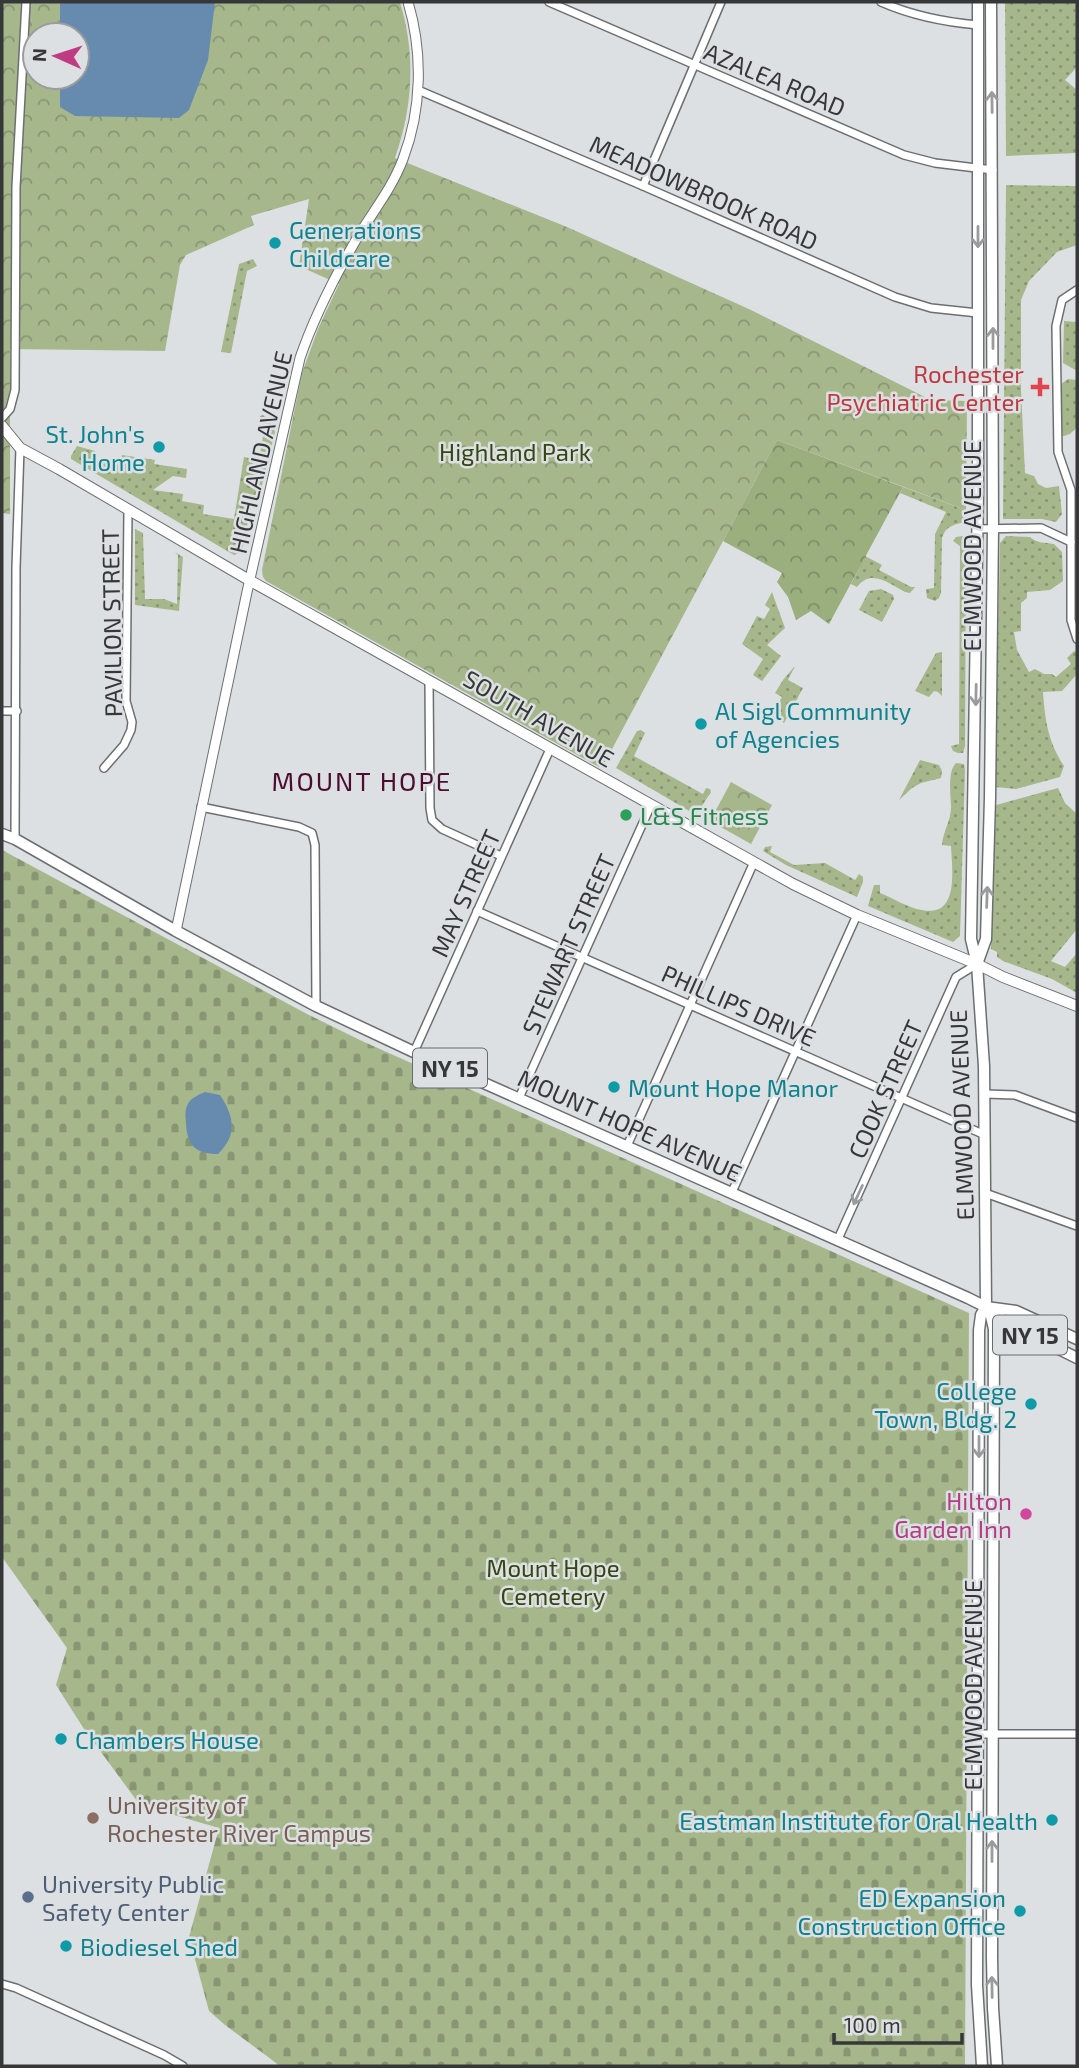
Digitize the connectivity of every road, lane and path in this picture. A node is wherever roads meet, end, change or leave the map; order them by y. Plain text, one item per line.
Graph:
1 (26, 2) edge
2 (408, 2) edge
3 (549, 2) edge
4 (721, 2) edge
5 (881, 2) edge
6 (978, 2) edge
7 (991, 2) edge
8 (978, 25) junction
9 (694, 64) junction
10 (418, 90) junction
11 (979, 169) junction
12 (993, 170) junction
13 (643, 186) junction
14 (1077, 290) edge
15 (978, 313) junction
16 (2, 418) edge
17 (2, 426) edge
18 (20, 448) junction
19 (128, 510) junction
20 (993, 528) junction
21 (978, 529) junction
22 (1071, 542) junction
23 (249, 580) junction
24 (1077, 639) edge
25 (429, 680) junction
26 (2, 711) edge
27 (17, 711) junction
28 (551, 749) junction
29 (104, 768) dead end
30 (651, 806) junction
31 (201, 807) junction
32 (2, 835) edge
33 (15, 839) junction
34 (501, 856) junction
35 (754, 862) junction
36 (477, 911) junction
37 (857, 915) junction
38 (176, 931) junction
39 (582, 957) junction
40 (977, 964) junction
41 (690, 1004) junction
42 (316, 1006) junction
43 (1077, 1006) edge
44 (796, 1051) junction
45 (414, 1052) junction
46 (985, 1094) junction
47 (519, 1098) junction
48 (902, 1099) junction
49 (1077, 1118) edge
50 (985, 1135) junction
51 (627, 1146) junction
52 (732, 1192) junction
53 (985, 1193) junction
54 (1077, 1226) edge
55 (838, 1239) junction
56 (986, 1307) junction
57 (1077, 1339) edge
58 (1077, 1358) edge
59 (978, 1734) junction
60 (993, 1734) junction
61 (1077, 1734) edge
62 (2, 1983) edge
63 (183, 2066) edge
64 (982, 2066) edge
65 (997, 2066) edge

1 - 16 street
2 - 10 street, HIGHLAND AVENUE
3 - 9 street, AZALEA ROAD
4 - 9 street
5 - 8 street
6 - 8 main road, ELMWOOD AVENUE
12 -> 7 main road, ELMWOOD AVENUE
8 - 11 main road, ELMWOOD AVENUE
9 - 11 street, AZALEA ROAD
9 - 13 street
10 - 13 street, MEADOWBROOK ROAD
10 - 23 street, HIGHLAND AVENUE
11 - 12 street, AZALEA ROAD
11 -> 15 main road, ELMWOOD AVENUE
20 -> 12 main road, ELMWOOD AVENUE
13 - 15 street, MEADOWBROOK ROAD
14 - 22 street
15 - 21 main road, ELMWOOD AVENUE
17 - 18 main road, SOUTH AVENUE
18 - 19 main road, SOUTH AVENUE
18 - 27 street
19 - 23 main road, SOUTH AVENUE
19 - 29 street, PAVILION STREET
20 - 21 street
20 - 22 street
40 -> 20 main road, ELMWOOD AVENUE
21 -> 40 main road, ELMWOOD AVENUE
22 - 24 street
23 - 25 main road, SOUTH AVENUE
23 - 31 street, HIGHLAND AVENUE
25 - 28 main road, SOUTH AVENUE
25 - 34 street
26 - 27 street
27 - 33 street
28 - 30 main road, SOUTH AVENUE
28 - 34 street, MAY STREET
30 - 35 main road, SOUTH AVENUE
30 - 39 street, STEWART STREET
31 - 38 street, HIGHLAND AVENUE
31 - 42 street
32 - 33 main road, MOUNT HOPE AVENUE / NY 15
33 - 38 main road, MOUNT HOPE AVENUE / NY 15
34 - 36 street, MAY STREET
35 - 37 main road, SOUTH AVENUE
35 - 41 street
36 - 39 street, PHILLIPS DRIVE
36 - 45 street, MAY STREET
37 - 40 main road, SOUTH AVENUE
37 - 44 street
38 - 42 main road, MOUNT HOPE AVENUE / NY 15
39 - 41 street, PHILLIPS DRIVE
39 - 47 street, STEWART STREET
40 - 43 main road, SOUTH AVENUE
40 - 46 main road, ELMWOOD AVENUE
40 - 48 street, COOK STREET
41 - 44 street, PHILLIPS DRIVE
41 - 51 street
42 - 45 main road, MOUNT HOPE AVENUE / NY 15
44 - 48 street, PHILLIPS DRIVE
44 - 52 street
45 - 47 main road, MOUNT HOPE AVENUE / NY 15
46 - 49 street
46 - 50 main road, ELMWOOD AVENUE
47 - 51 main road, MOUNT HOPE AVENUE / NY 15
48 - 50 street, PHILLIPS DRIVE
48 -> 55 street, COOK STREET
50 - 53 main road, ELMWOOD AVENUE
51 - 52 main road, MOUNT HOPE AVENUE / NY 15
52 - 55 main road, MOUNT HOPE AVENUE / NY 15
53 - 54 street
53 - 56 main road, ELMWOOD AVENUE
55 - 56 main road, MOUNT HOPE AVENUE / NY 15
56 - 57 main road, MOUNT HOPE AVENUE / NY 15
56 - 58 main road, MOUNT HOPE AVENUE / NY 15
56 -> 59 main road, ELMWOOD AVENUE
56 - 60 main road, ELMWOOD AVENUE
59 - 60 street
59 - 64 main road, ELMWOOD AVENUE
60 - 61 street
65 -> 60 main road, ELMWOOD AVENUE
62 - 63 street

